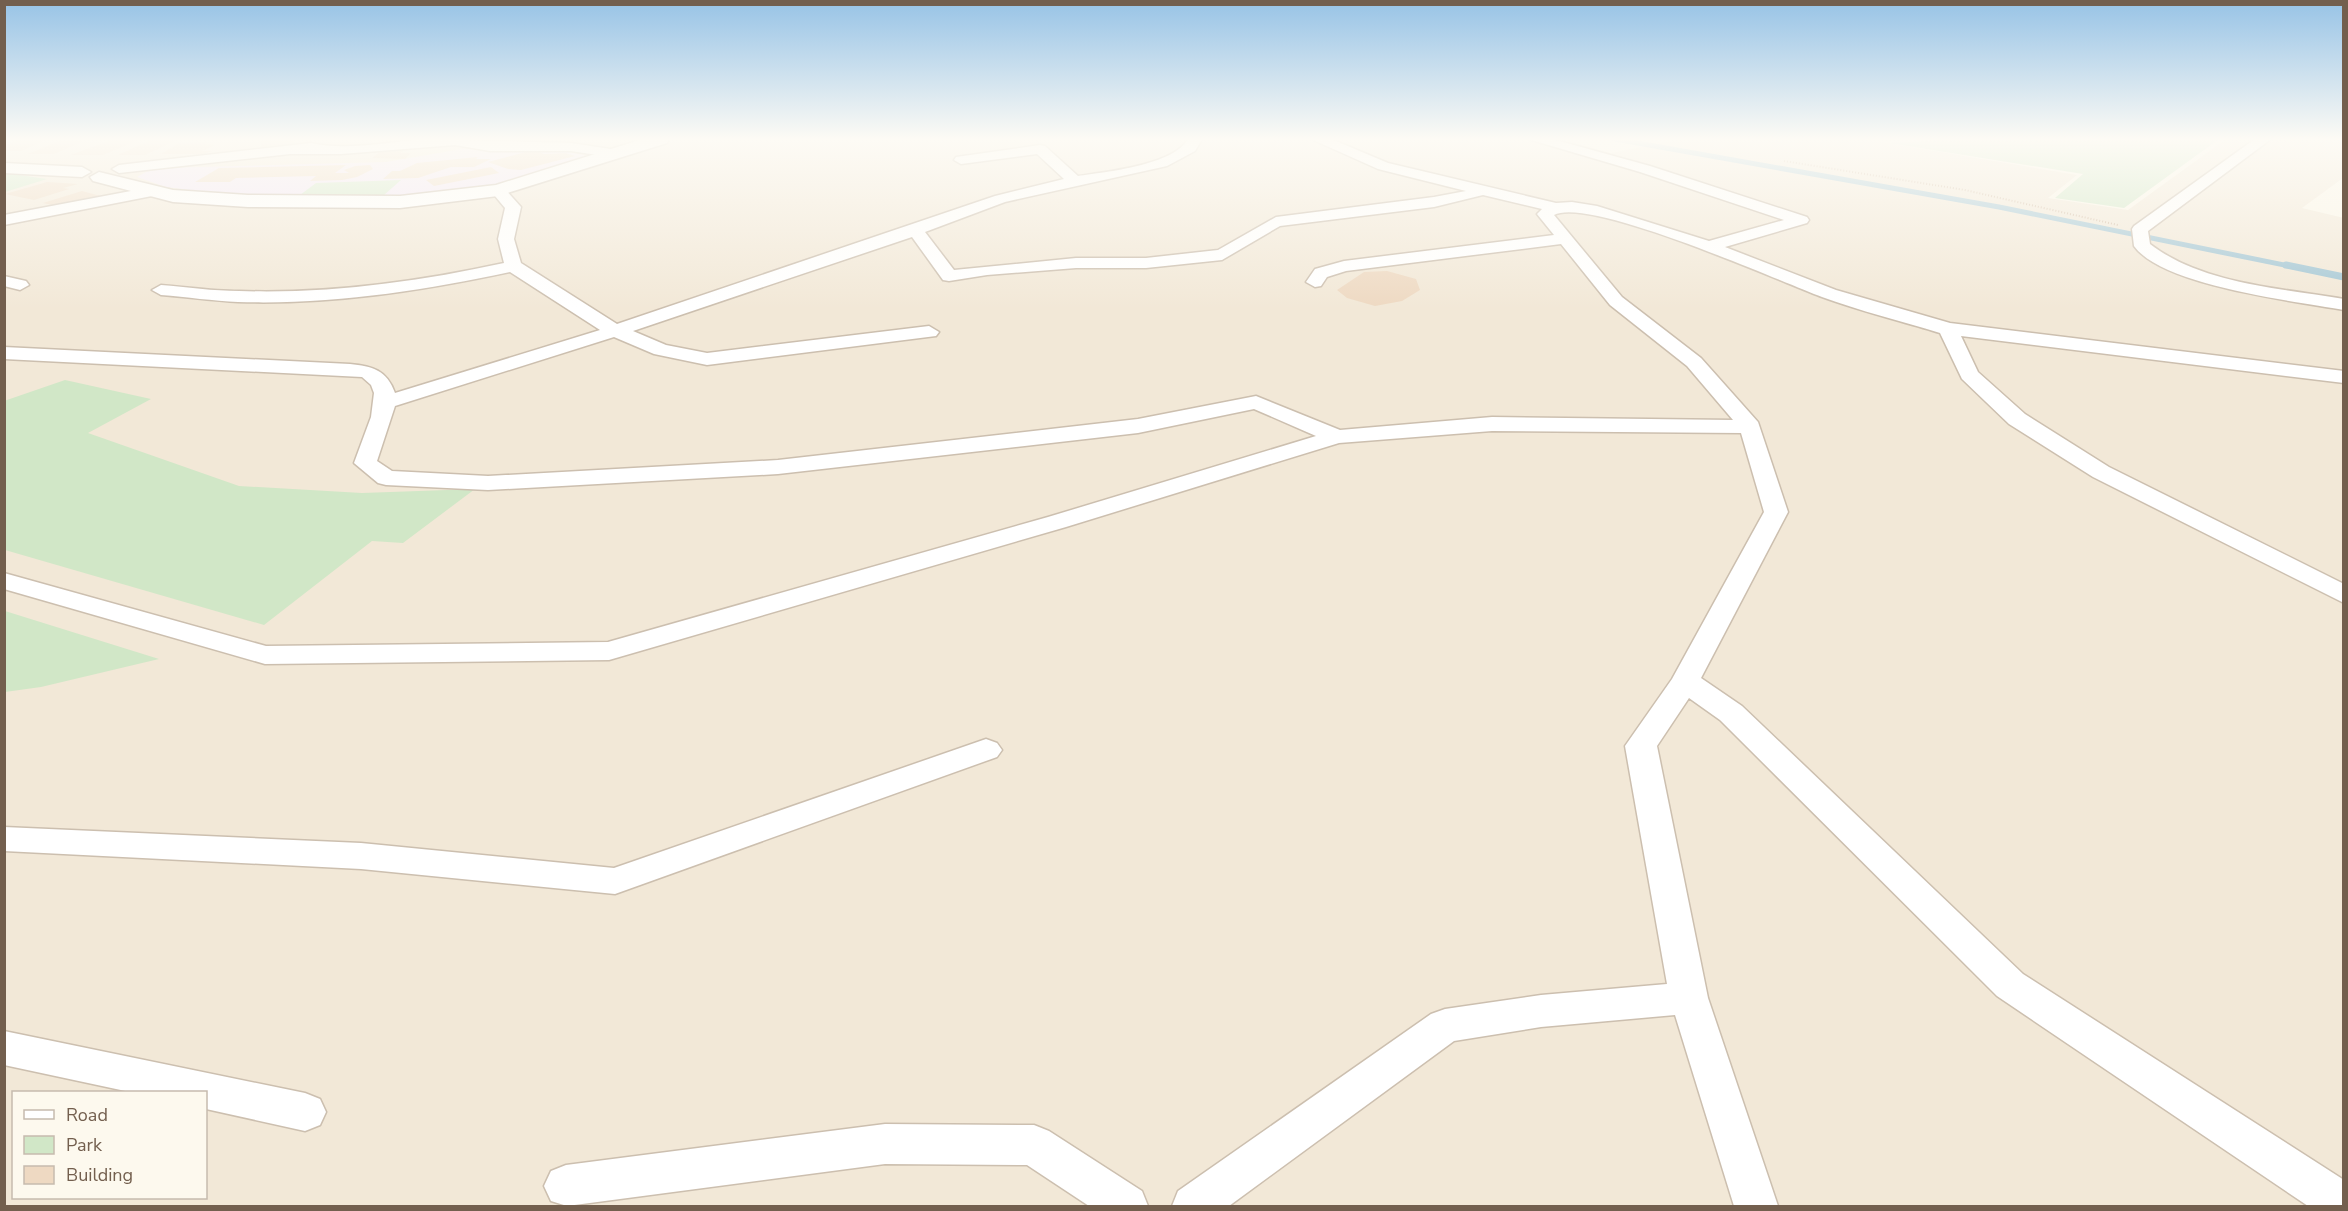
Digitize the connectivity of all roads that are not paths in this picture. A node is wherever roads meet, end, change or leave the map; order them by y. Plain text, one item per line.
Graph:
1 (133, 196) edge
2 (189, 196) edge
3 (453, 196) edge
4 (503, 196) edge
5 (1015, 196) edge
6 (1467, 196) edge
7 (1501, 196) edge
8 (1726, 196) edge
9 (2186, 196) edge
10 (1556, 208) junction
11 (4, 220) edge
12 (915, 230) junction
13 (1564, 239) junction
14 (1709, 246) junction
15 (513, 266) junction
16 (1315, 282) dead end
17 (161, 290) dead end
18 (2343, 305) edge
19 (1948, 329) junction
20 (615, 331) junction
21 (929, 332) dead end
22 (4, 353) edge
23 (2343, 377) edge
24 (387, 402) junction
25 (1750, 427) junction
26 (1337, 437) junction
27 (4, 581) edge
28 (2343, 595) edge
29 (1685, 681) junction
30 (986, 750) dead end
31 (4, 839) edge
32 (1689, 998) junction
33 (4, 1048) edge
34 (206, 1091) edge
35 (207, 1091) edge
36 (305, 1112) dead end
37 (566, 1185) dead end
38 (2343, 1205) edge
39 (1126, 1206) edge
40 (1194, 1206) edge
41 (1756, 1206) edge

1 - 11 street
2 - 3 street
4 - 15 street
5 - 12 street
6 - 12 street
7 - 10 street
8 - 14 street
9 - 18 street
10 - 13 street
10 - 14 street
12 - 20 street
13 - 16 street
13 - 25 street
14 - 19 street
15 - 17 street
15 - 20 street
19 - 23 street
19 - 28 street
20 - 21 street
20 - 24 street
22 - 24 street
24 - 26 street
25 - 26 street
25 - 29 street
26 - 27 street
29 - 32 street
29 - 38 street
30 - 31 street
32 - 40 street
32 - 41 street
33 - 34 street
35 - 36 street
37 - 39 street

